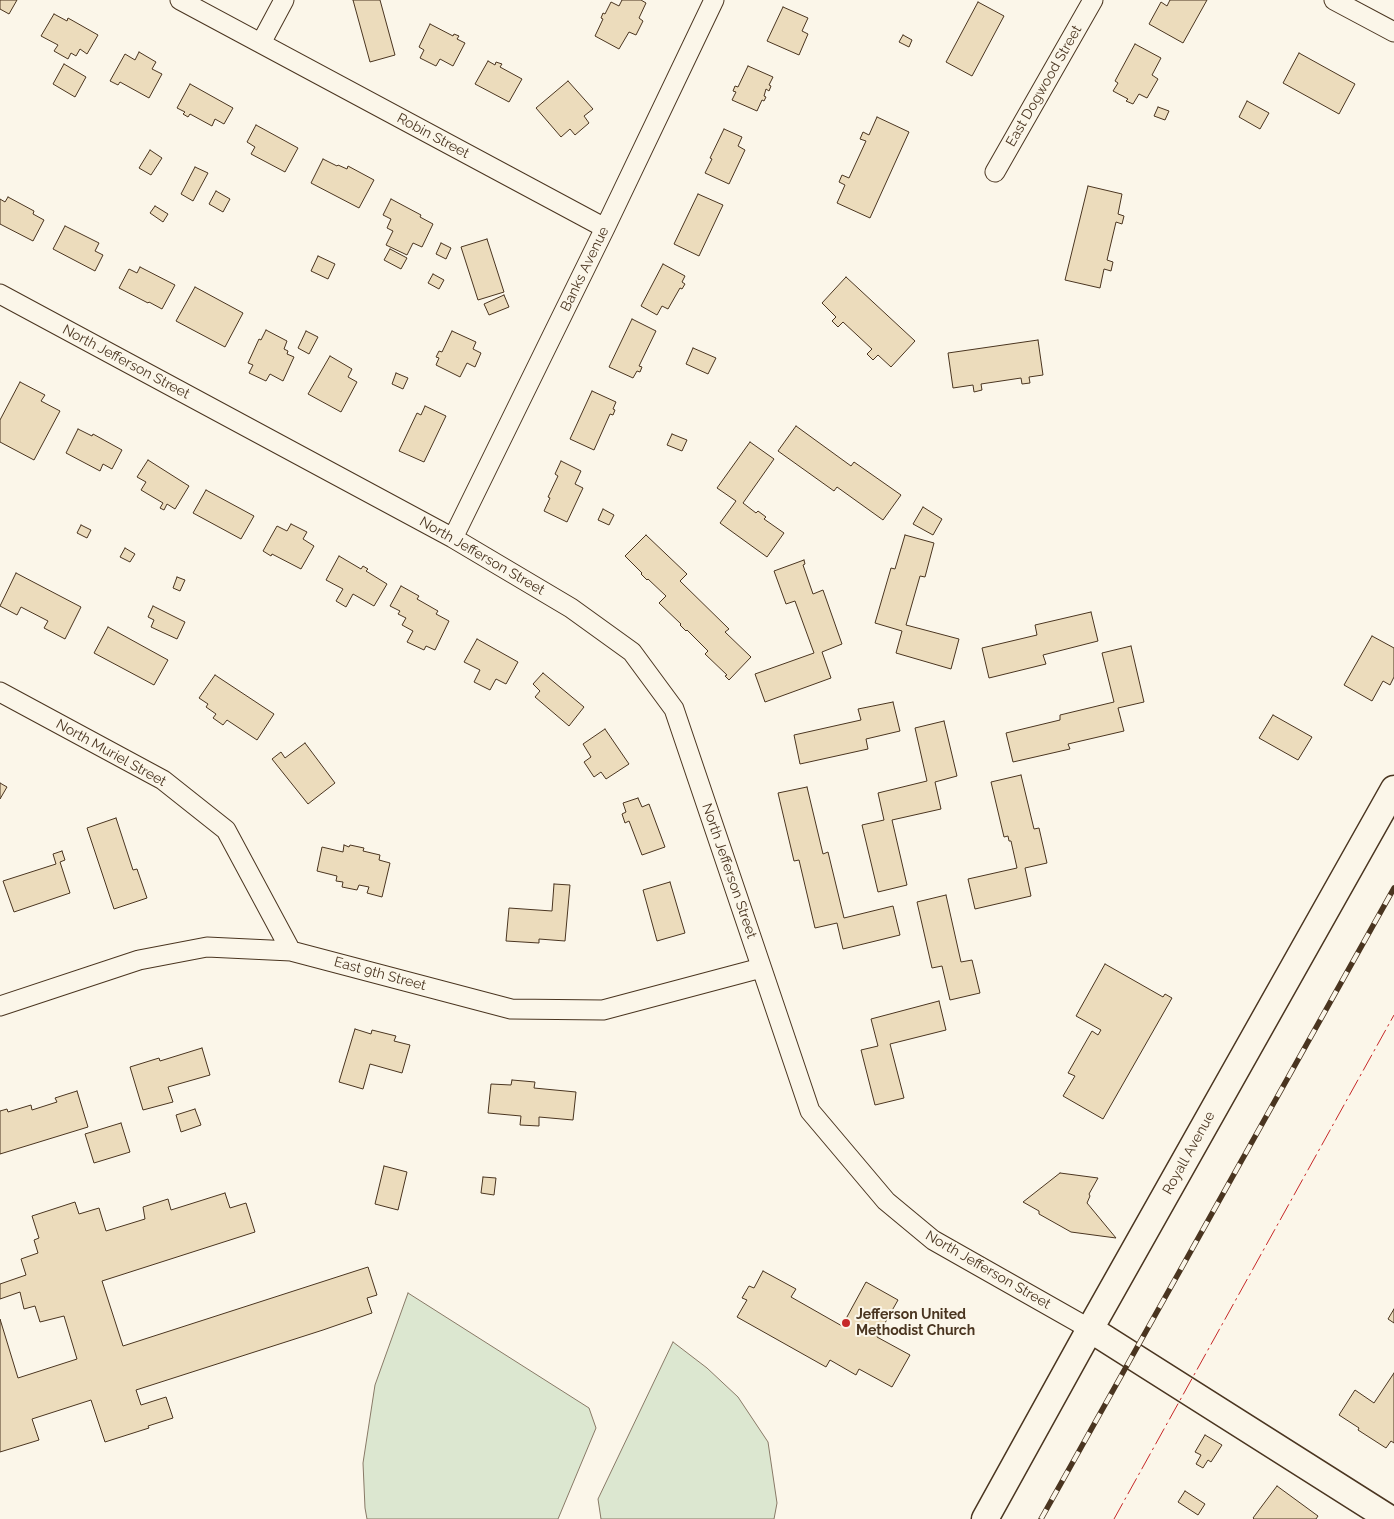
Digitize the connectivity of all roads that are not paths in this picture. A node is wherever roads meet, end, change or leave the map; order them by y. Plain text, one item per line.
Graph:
1 (180, 0) edge
2 (284, 0) edge
3 (714, 0) edge
4 (1093, 0) edge
5 (1334, 0) edge
6 (1394, 32) edge
7 (261, 43) junction
8 (995, 172) dead end
9 (605, 228) junction
10 (0, 294) edge
11 (453, 538) junction
12 (0, 692) edge
13 (1394, 789) edge
14 (290, 950) junction
15 (762, 968) junction
16 (0, 1006) edge
17 (1090, 1328) junction
18 (1388, 1518) edge
19 (985, 1519) edge

1 - 7 street, Robin Street
2 - 7 street
3 - 9 street, Banks Avenue
4 - 8 street, East Dogwood Street
5 - 6 street
7 - 9 street, Robin Street
9 - 11 street, Banks Avenue
10 - 11 street, North Jefferson Street
11 - 15 street, North Jefferson Street
12 - 14 street, North Muriel Street
13 - 17 street, Royall Avenue
14 - 15 street, East 9th Street
14 - 16 street, East 9th Street
15 - 17 street, North Jefferson Street
17 - 18 street, North Jefferson Street
17 - 19 street, Royall Avenue

